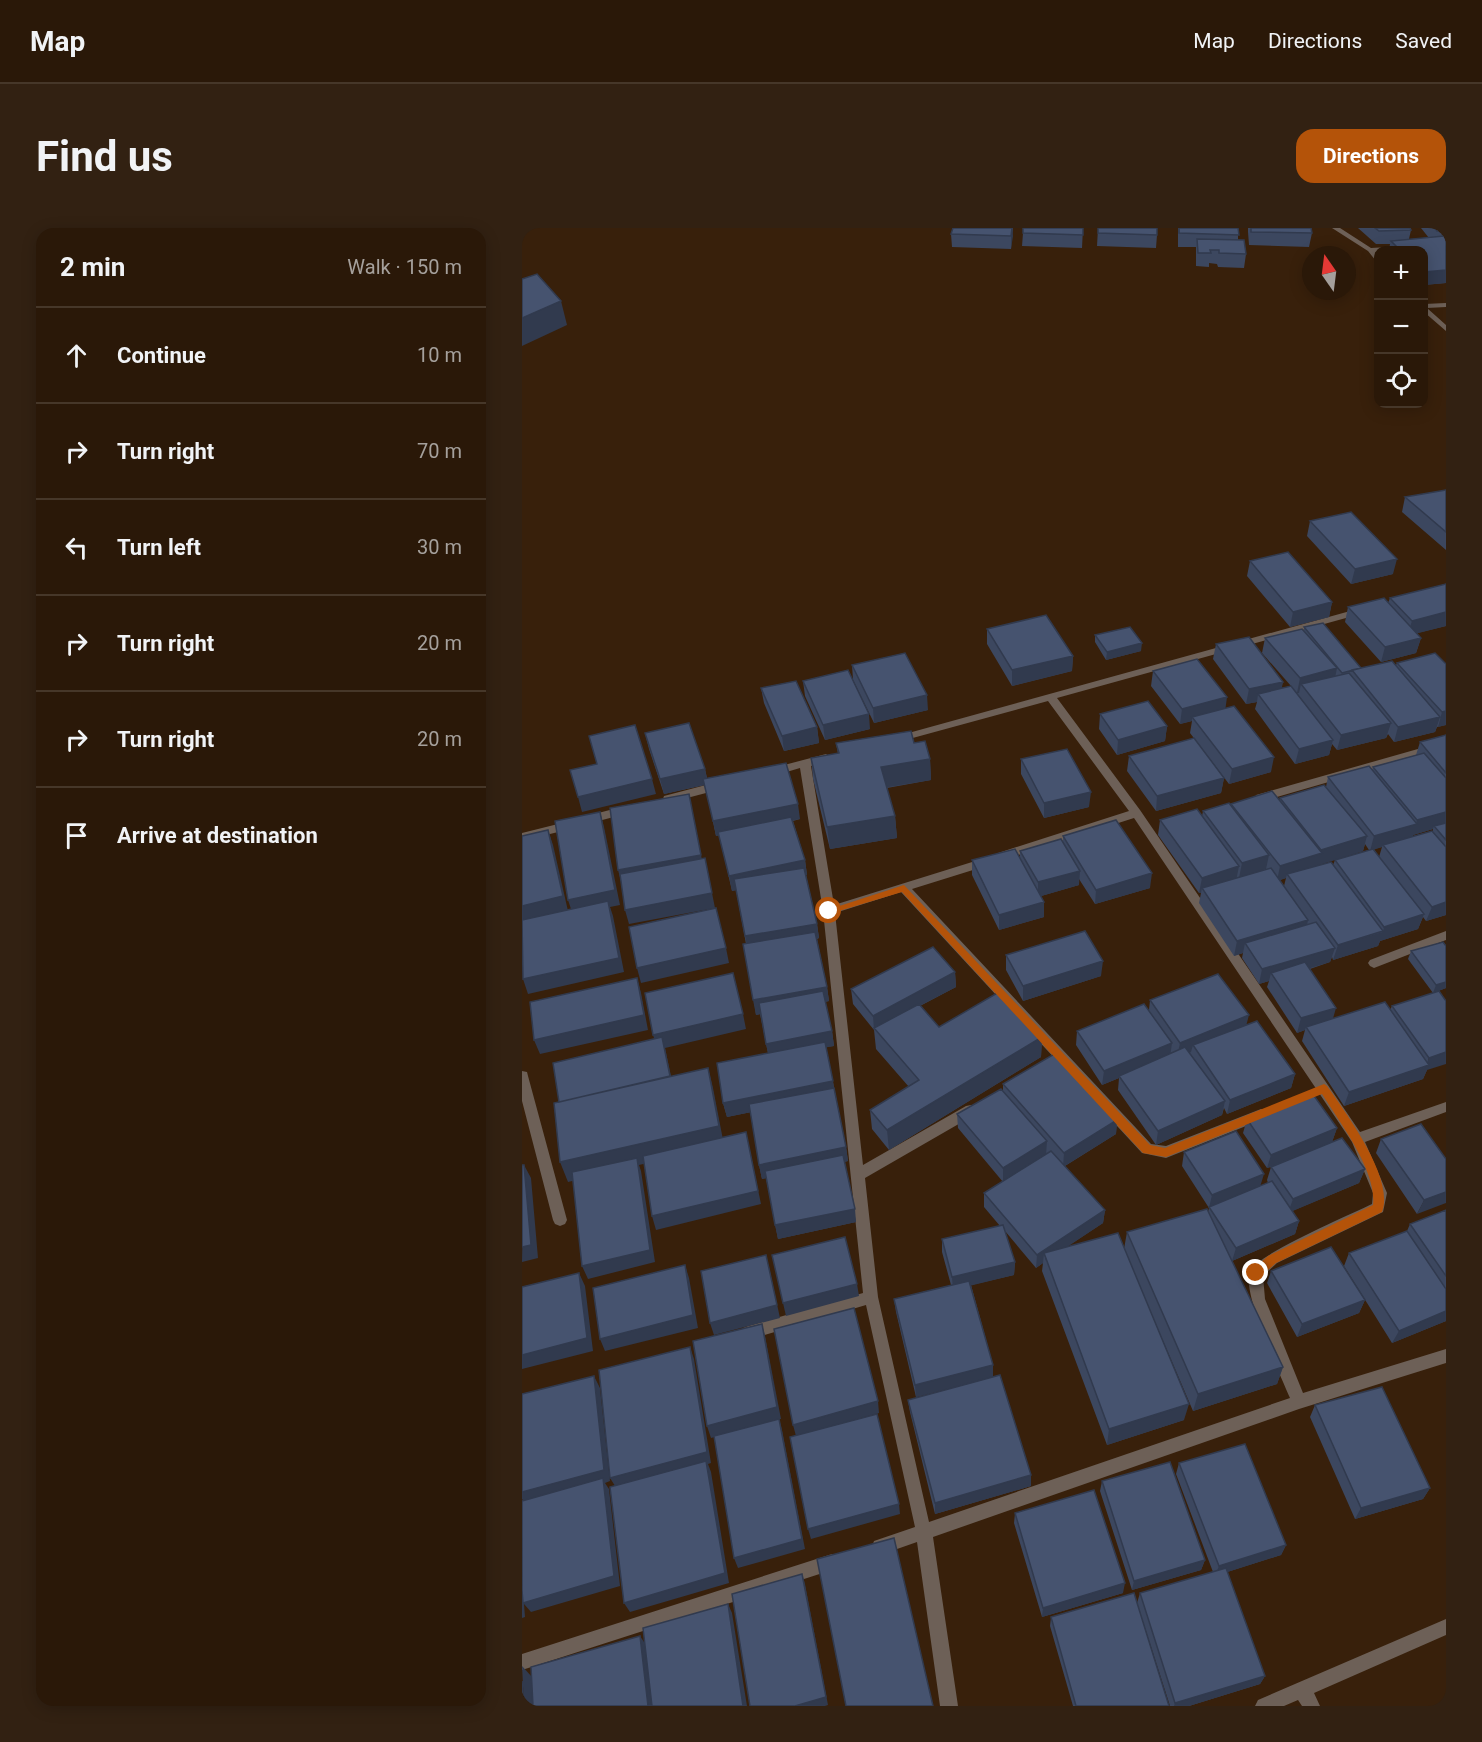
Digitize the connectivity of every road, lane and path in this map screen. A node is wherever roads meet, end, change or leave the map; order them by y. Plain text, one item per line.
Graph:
1 (1335, 228) edge
2 (1370, 250) junction
3 (1374, 250) edge
4 (1374, 255) edge
5 (1446, 305) edge
6 (1428, 307) edge
7 (1428, 312) edge
8 (1446, 328) edge
9 (1367, 609) edge
10 (1052, 698) junction
11 (883, 743) edge
12 (1446, 744) edge
13 (838, 755) edge
14 (805, 764) junction
15 (759, 776) edge
16 (737, 781) edge
17 (658, 802) edge
18 (1246, 802) edge
19 (635, 808) edge
20 (1136, 813) junction
21 (522, 837) edge
22 (904, 888) junction
23 (829, 911) junction
24 (1446, 935) edge
25 (1374, 963) dead end
26 (522, 1076) edge
27 (981, 1104) edge
28 (1446, 1107) edge
29 (1271, 1110) edge
30 (1357, 1139) junction
31 (858, 1175) junction
32 (560, 1220) dead end
33 (871, 1297) junction
34 (736, 1337) edge
35 (1446, 1356) edge
36 (1299, 1402) junction
37 (924, 1533) junction
38 (868, 1551) edge
39 (846, 1558) edge
40 (1446, 1627) edge
41 (522, 1662) edge
42 (1302, 1689) junction
43 (949, 1706) edge
44 (1264, 1706) edge
45 (1311, 1706) edge

1 - 2 street
2 - 3 street
2 - 4 street
5 - 6 street
7 - 8 street
9 - 10 street
10 - 11 street
10 - 20 street
12 - 18 street
13 - 14 street
14 - 15 street
14 - 23 street
16 - 17 street
19 - 21 street
20 - 22 street
20 - 30 street
22 - 23 street
22 - 29 street
23 - 31 street
24 - 25 street
26 - 32 street
27 - 31 street
28 - 30 street
30 - 36 street
31 - 33 street
33 - 34 street
33 - 37 street
35 - 36 street
36 - 37 street
37 - 38 street
37 - 43 street
39 - 41 street
40 - 42 street
42 - 44 street
42 - 45 street

